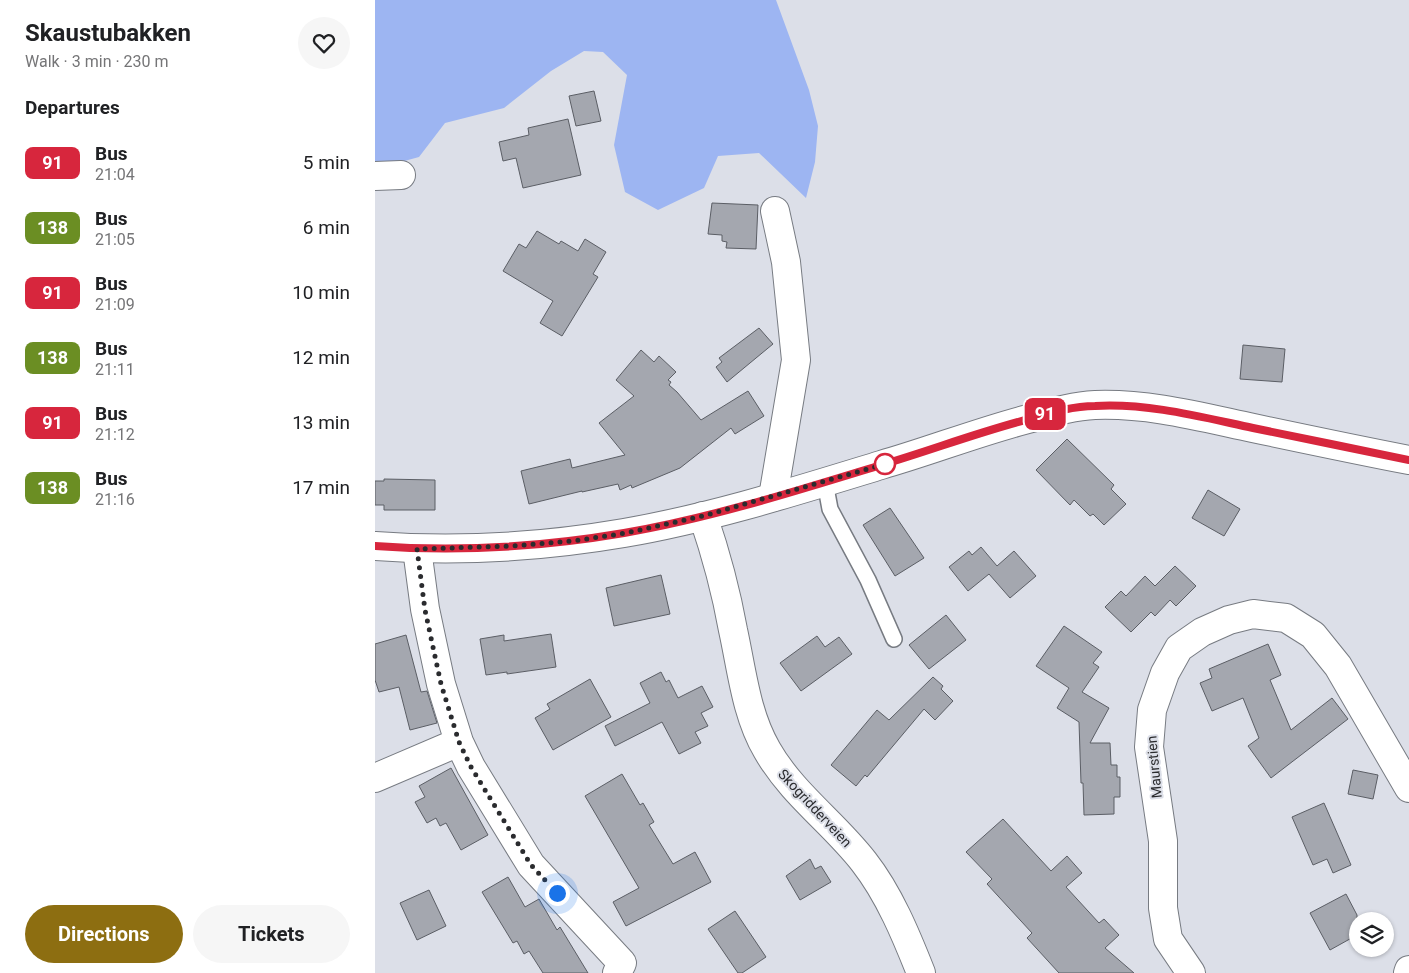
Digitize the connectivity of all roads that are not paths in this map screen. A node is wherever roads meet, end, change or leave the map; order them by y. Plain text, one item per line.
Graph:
1 (775, 211) dead end
2 (1409, 460) edge
3 (825, 482) junction
4 (773, 497) junction
5 (703, 516) junction
6 (375, 546) edge
7 (417, 549) junction
8 (894, 639) dead end
9 (459, 742) junction
10 (375, 778) edge
11 (1409, 788) edge
12 (617, 973) edge
13 (921, 973) edge
14 (1191, 973) edge

1 - 4 street
2 - 3 street
3 - 4 street
3 - 8 lane
4 - 5 street
5 - 7 street
5 - 13 street, Skogridderveien
6 - 7 street
7 - 9 street
9 - 10 street
9 - 12 street
11 - 14 street, Maurstien

